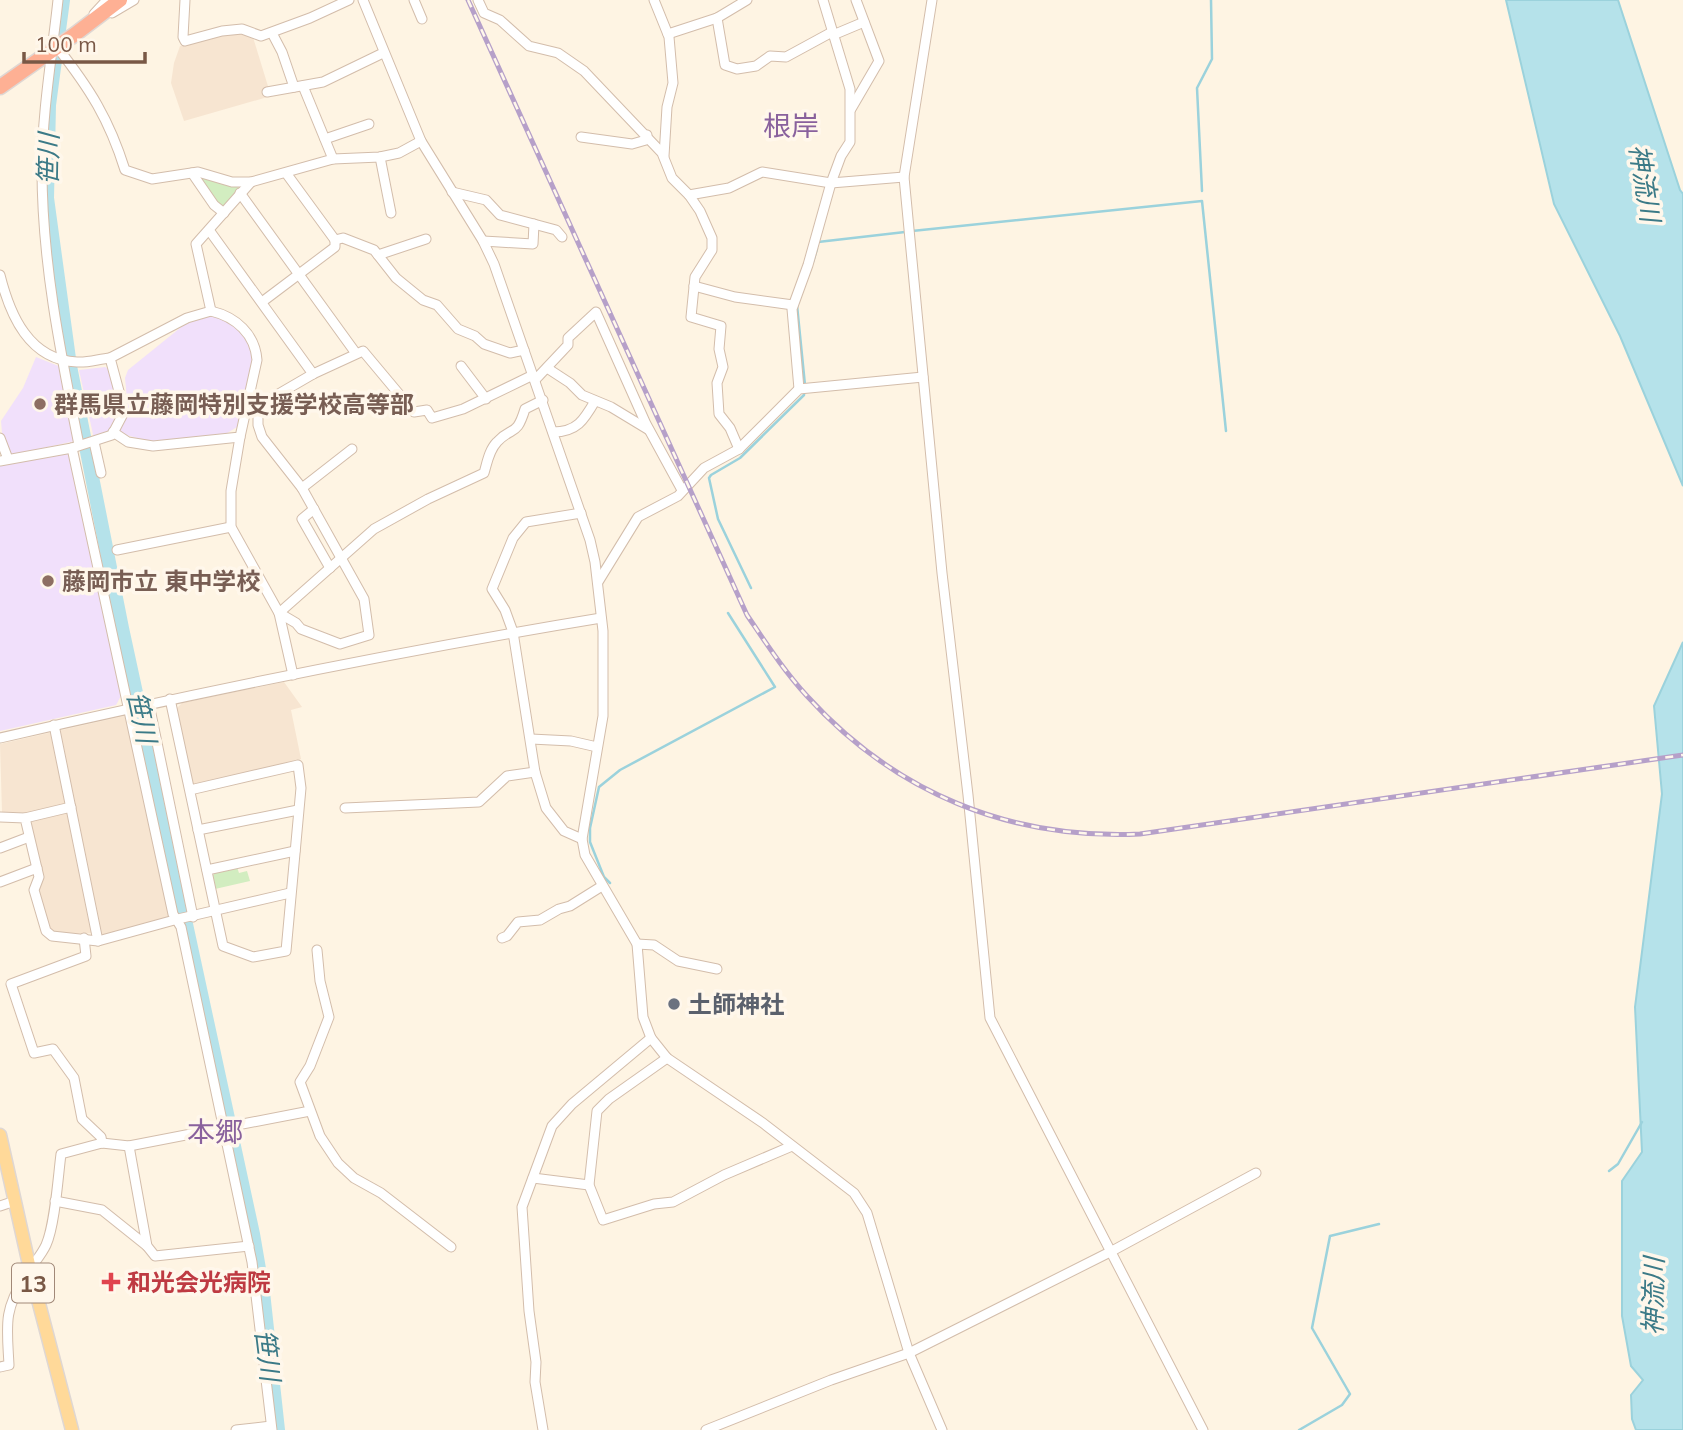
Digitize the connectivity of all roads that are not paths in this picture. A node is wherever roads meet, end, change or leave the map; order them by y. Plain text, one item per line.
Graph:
1 (58, 0) edge
2 (107, 0) edge
3 (120, 0) edge
4 (134, 0) edge
5 (185, 0) edge
6 (349, 0) edge
7 (363, 0) edge
8 (414, 0) edge
9 (478, 0) edge
10 (654, 0) edge
11 (747, 0) edge
12 (823, 0) edge
13 (856, 0) edge
14 (932, 0) edge
15 (717, 18) junction
16 (422, 19) dead end
17 (864, 22) junction
18 (272, 33) junction
19 (668, 34) junction
20 (833, 34) junction
21 (74, 36) junction
22 (55, 49) junction
23 (383, 53) junction
24 (0, 87) edge
25 (299, 87) junction
26 (267, 92) dead end
27 (851, 108) junction
28 (369, 124) dead end
29 (647, 135) junction
30 (581, 137) dead end
31 (325, 139) junction
32 (421, 141) junction
33 (664, 156) junction
34 (380, 157) junction
35 (333, 159) junction
36 (192, 173) junction
37 (286, 173) junction
38 (904, 177) junction
39 (251, 181) junction
40 (831, 183) junction
41 (452, 192) junction
42 (240, 193) junction
43 (689, 195) junction
44 (224, 213) junction
45 (391, 214) dead end
46 (534, 224) junction
47 (209, 230) junction
48 (562, 237) dead end
49 (426, 239) dead end
50 (335, 240) junction
51 (483, 241) junction
52 (378, 255) junction
53 (0, 275) edge
54 (299, 275) junction
55 (694, 286) junction
56 (262, 302) junction
57 (793, 305) junction
58 (211, 311) junction
59 (524, 350) junction
60 (355, 352) junction
61 (110, 358) junction
62 (66, 360) junction
63 (461, 366) dead end
64 (547, 368) junction
65 (313, 374) junction
66 (534, 377) junction
67 (923, 377) junction
68 (799, 389) junction
69 (486, 399) junction
70 (542, 400) junction
71 (595, 401) junction
72 (248, 403) junction
73 (258, 406) junction
74 (649, 430) junction
75 (113, 432) junction
76 (553, 432) junction
77 (0, 438) edge
78 (240, 438) junction
79 (94, 442) junction
80 (76, 446) junction
81 (352, 449) dead end
82 (739, 449) junction
83 (4, 460) edge
84 (101, 473) dead end
85 (302, 488) junction
86 (682, 490) junction
87 (314, 509) junction
88 (580, 513) junction
89 (231, 527) junction
90 (117, 550) dead end
91 (342, 559) junction
92 (330, 568) junction
93 (598, 582) junction
94 (279, 613) junction
95 (601, 618) junction
96 (513, 632) junction
97 (293, 675) junction
98 (170, 699) junction
99 (140, 706) junction
100 (54, 725) junction
101 (0, 738) edge
102 (531, 739) junction
103 (597, 747) junction
104 (535, 772) junction
105 (190, 790) junction
106 (71, 807) junction
107 (345, 808) dead end
108 (298, 810) junction
109 (0, 817) edge
110 (25, 818) junction
111 (198, 830) junction
112 (29, 837) junction
113 (582, 839) junction
114 (0, 848) edge
115 (295, 851) junction
116 (37, 868) junction
117 (207, 870) junction
118 (0, 882) edge
119 (602, 886) junction
120 (290, 893) junction
121 (216, 910) junction
122 (186, 918) junction
123 (84, 938) junction
124 (502, 938) dead end
125 (98, 941) junction
126 (637, 944) junction
127 (317, 950) dead end
128 (717, 969) dead end
129 (651, 1038) junction
130 (667, 1058) junction
131 (310, 1111) junction
132 (227, 1127) junction
133 (0, 1135) edge
134 (102, 1143) junction
135 (129, 1146) junction
136 (792, 1146) junction
137 (1256, 1173) dead end
138 (533, 1178) junction
139 (589, 1185) junction
140 (15, 1201) junction
141 (55, 1201) junction
142 (0, 1206) edge
143 (147, 1246) junction
144 (249, 1246) junction
145 (451, 1247) dead end
146 (1112, 1251) junction
147 (30, 1269) junction
148 (909, 1353) junction
149 (0, 1367) edge
150 (272, 1428) edge
151 (72, 1430) edge
152 (236, 1430) edge
153 (543, 1430) edge
154 (706, 1430) edge
155 (942, 1430) edge
156 (1203, 1430) edge

1 - 22 street
2 - 21 street
3 - 21 highway
4 - 21 street
5 - 18 street
6 - 18 street
7 - 23 street
8 - 16 street
9 - 29 street
10 - 19 street
11 - 15 street
12 - 20 street
13 - 17 street
14 - 38 street
15 - 19 street
15 - 20 street
17 - 20 street
17 - 27 street
18 - 25 street
19 - 33 street
20 - 27 street
21 - 22 highway
22 - 24 highway
22 - 36 street
22 - 62 street
23 - 25 street
23 - 32 street
25 - 26 street
25 - 31 street
27 - 40 street
28 - 31 street
29 - 30 street
29 - 33 street
31 - 35 street
32 - 34 street
32 - 41 street
33 - 43 street
34 - 35 street
34 - 45 street
35 - 37 street
36 - 39 street
36 - 44 street
37 - 39 street
37 - 50 street
38 - 40 street
38 - 67 street
39 - 42 street
40 - 43 street
40 - 57 street
41 - 46 street
41 - 51 street
42 - 44 street
42 - 54 street
43 - 55 street
44 - 47 street
46 - 48 street
46 - 51 street
47 - 56 street
47 - 58 street
49 - 52 street
50 - 52 street
50 - 54 street
51 - 59 street
52 - 59 street
53 - 62 street
54 - 56 street
54 - 60 street
55 - 57 street
55 - 82 street
56 - 65 street
57 - 68 street
58 - 61 street
58 - 72 street
59 - 66 street
60 - 65 street
60 - 69 street
61 - 62 street
61 - 75 street
62 - 80 street
63 - 69 street
64 - 66 street
64 - 71 street
64 - 74 street
65 - 73 street
66 - 69 street
66 - 70 street
67 - 68 street
67 - 146 street
68 - 82 street
70 - 76 street
70 - 91 street
71 - 74 street
71 - 76 street
72 - 73 street
72 - 78 street
73 - 85 street
74 - 86 street
75 - 78 street
75 - 79 street
76 - 88 street
77 - 83 street
78 - 89 street
79 - 80 street
79 - 84 street
80 - 83 street
80 - 99 street
81 - 85 street
82 - 86 street
85 - 87 street
86 - 93 street
87 - 91 street
87 - 92 street
88 - 93 street
88 - 96 street
89 - 90 street
89 - 94 street
91 - 92 street
91 - 94 street
92 - 94 street
93 - 95 street
94 - 97 street
95 - 96 street
95 - 103 street
96 - 97 street
96 - 102 street
97 - 98 street
98 - 99 street
98 - 105 street
99 - 100 street
99 - 122 street
99 - 122 street
100 - 101 street
100 - 106 street
102 - 103 street
102 - 104 street
103 - 113 street
104 - 107 street
104 - 113 street
105 - 108 street
105 - 111 street
106 - 110 street
106 - 125 street
108 - 111 street
108 - 115 street
109 - 110 street
110 - 112 street
111 - 117 street
112 - 114 street
112 - 116 street
113 - 119 street
115 - 117 street
115 - 120 street
116 - 118 street
116 - 123 street
117 - 121 street
119 - 124 street
119 - 126 street
120 - 121 street
120 - 121 street
121 - 122 street
122 - 125 street
122 - 132 street
123 - 125 street
123 - 134 street
126 - 128 street
126 - 129 street
127 - 131 street
129 - 130 street
129 - 138 street
130 - 136 street
130 - 139 street
131 - 132 street
131 - 145 street
132 - 135 street
132 - 144 street
133 - 140 main road, 13
134 - 135 street
134 - 141 street
135 - 143 street
136 - 139 street
136 - 148 street
137 - 146 street
138 - 139 street
138 - 153 street
140 - 142 street
140 - 147 main road, 13
141 - 143 street
141 - 147 street
143 - 144 street
144 - 150 street
146 - 148 street
146 - 156 street
147 - 149 street
147 - 151 main road, 13
148 - 154 street
148 - 155 street
150 - 152 street

